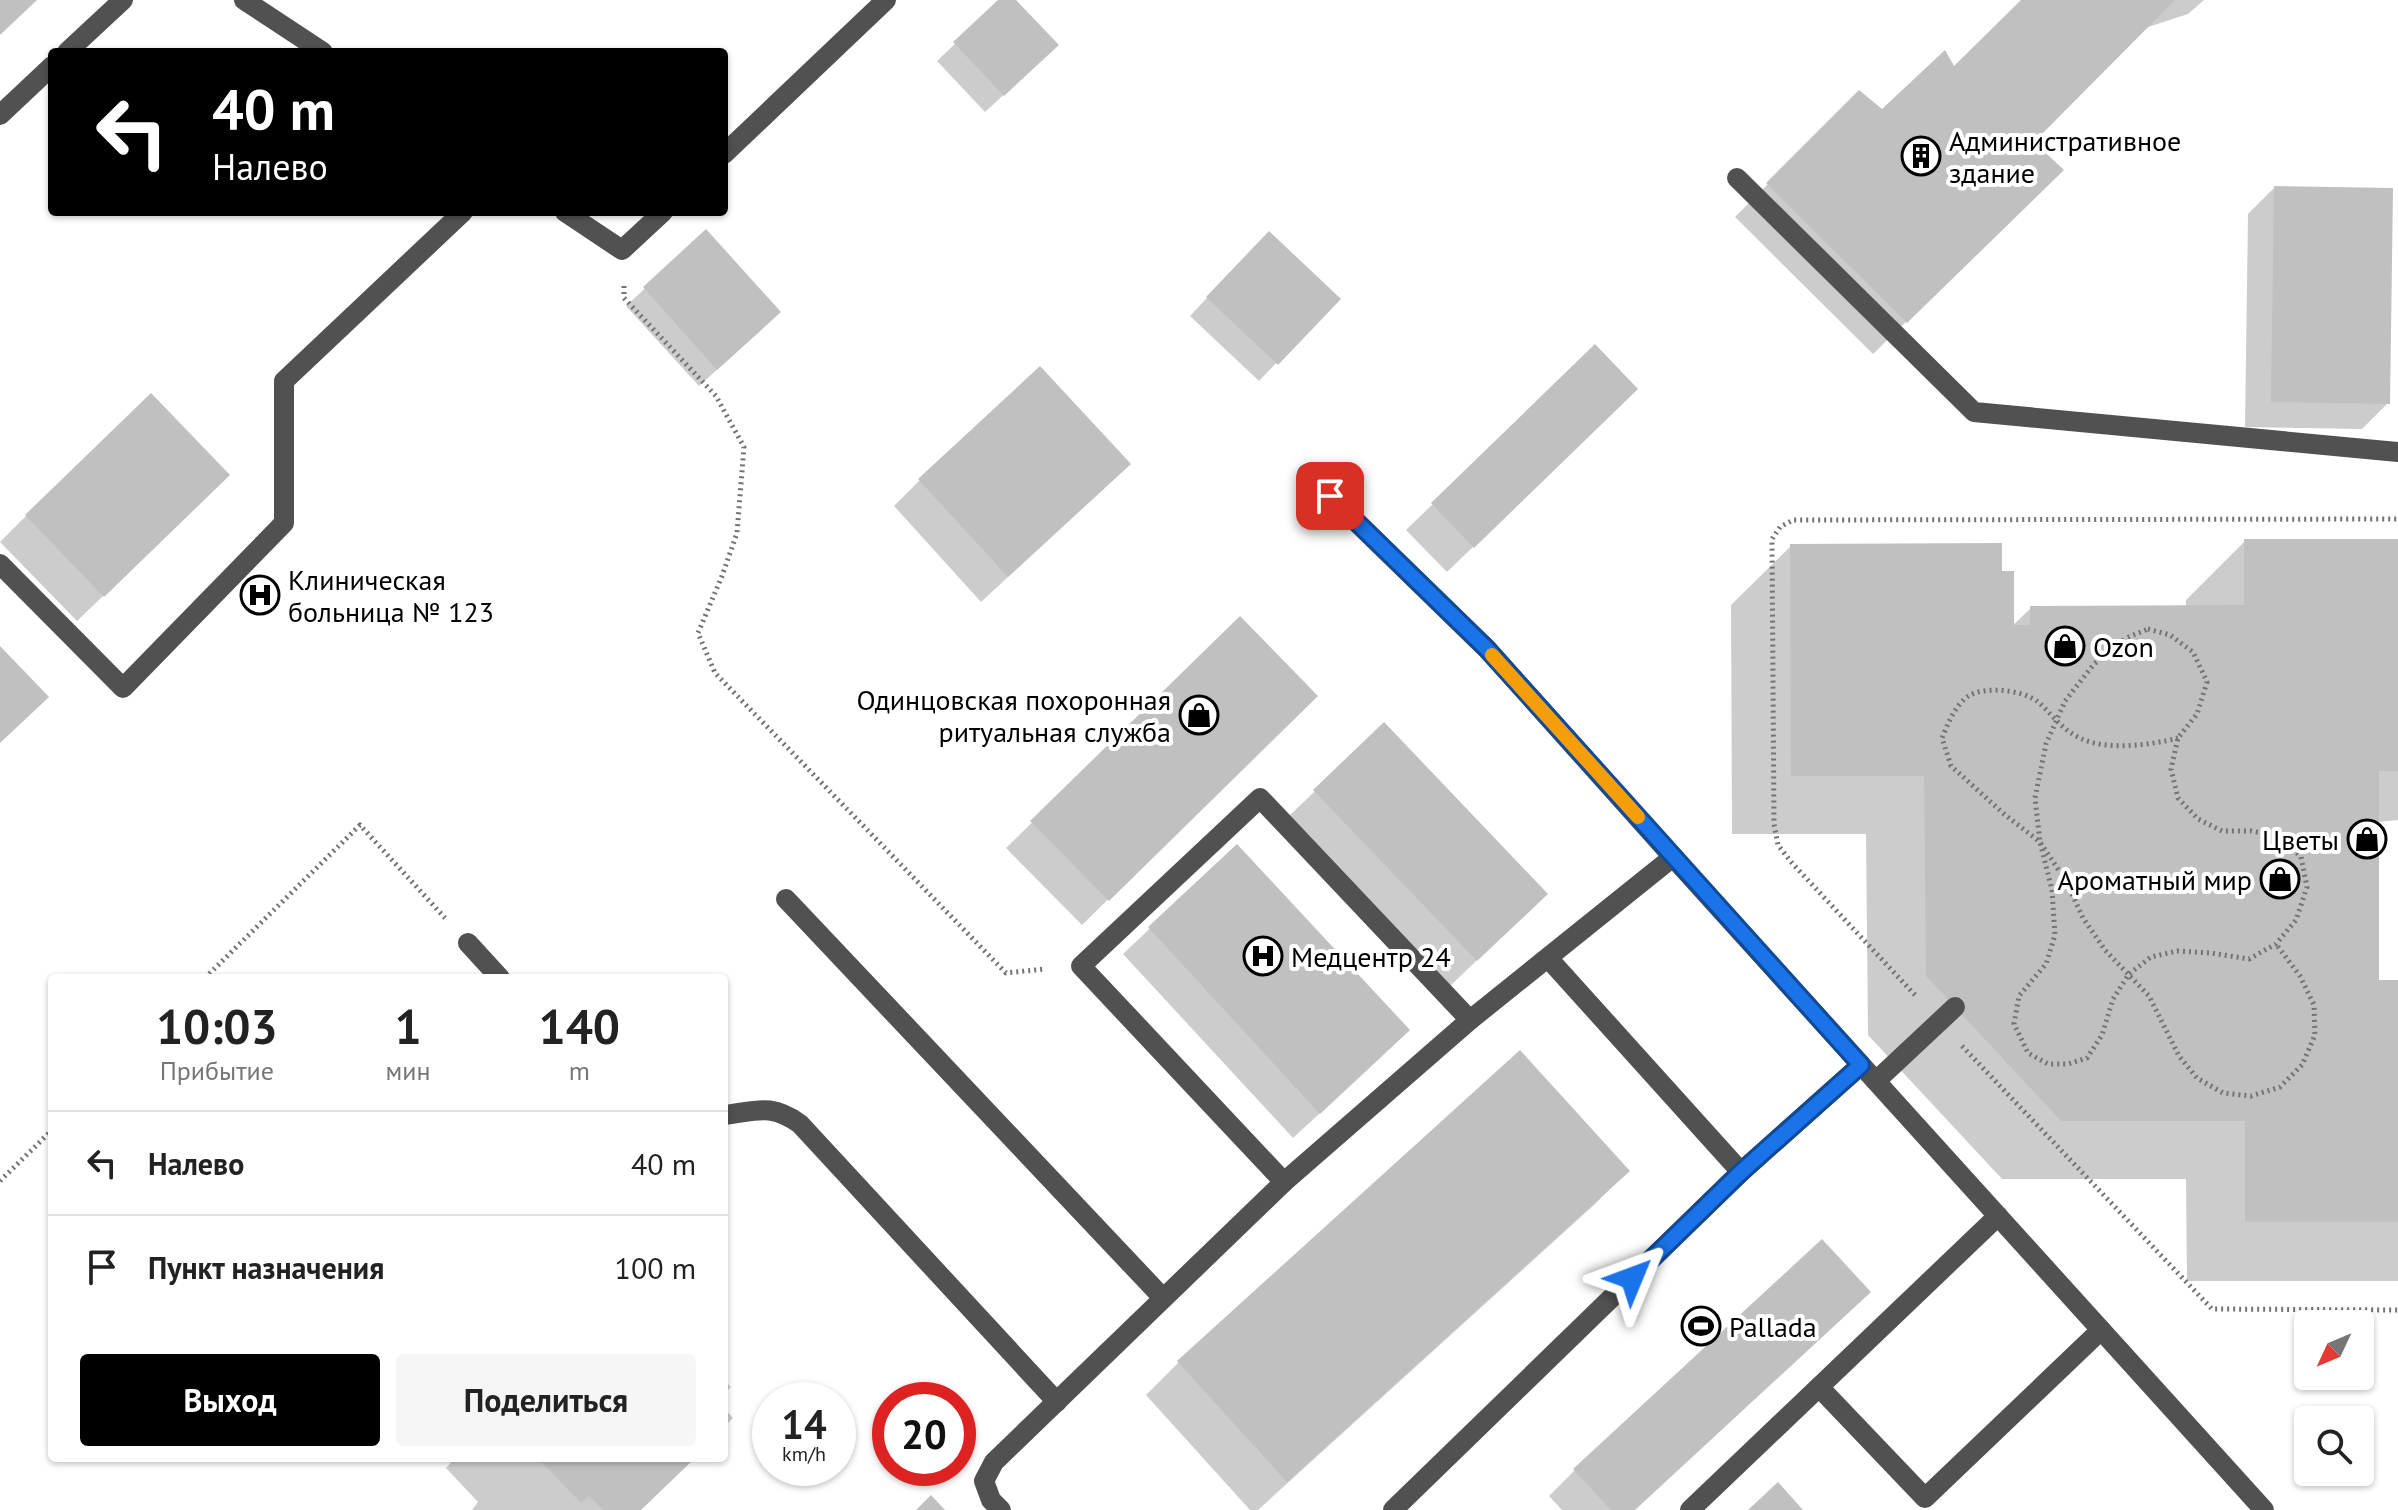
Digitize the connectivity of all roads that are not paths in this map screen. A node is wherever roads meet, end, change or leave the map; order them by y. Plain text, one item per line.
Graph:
1 (123, 0) edge
2 (244, 0) edge
3 (886, 0) edge
4 (71, 48) edge
5 (317, 48) edge
6 (48, 70) edge
7 (0, 115) edge
8 (728, 150) edge
9 (1737, 178) dead end
10 (459, 216) edge
11 (571, 216) edge
12 (659, 216) edge
13 (2398, 452) edge
14 (1307, 474) dead end
15 (0, 564) edge
16 (1673, 857) junction
17 (786, 899) dead end
18 (468, 943) road end
19 (1548, 958) junction
20 (496, 974) edge
21 (1955, 1007) dead end
22 (1470, 1020) junction
23 (1861, 1065) junction
24 (1876, 1081) junction
25 (728, 1114) edge
26 (1741, 1172) junction
27 (1284, 1182) junction
28 (1998, 1216) junction
29 (1163, 1298) junction
30 (2101, 1330) junction
31 (1819, 1387) junction
32 (1057, 1402) junction
33 (1919, 1504) edge
34 (1001, 1510) edge
35 (1393, 1510) edge
36 (1690, 1510) edge
37 (2264, 1510) edge

1 - 4 lane
2 - 5 lane
3 - 8 lane
6 - 7 lane
9 - 13 lane
10 - 15 lane
11 - 12 lane
14 - 16 lane
16 - 19 lane
16 - 23 lane
17 - 29 lane
18 - 20 lane
19 - 22 lane
19 - 26 lane
21 - 24 lane
22 - 27 lane
22 - 27 lane
23 - 24 lane
23 - 26 lane
24 - 28 lane
25 - 32 lane
26 - 35 lane
27 - 29 lane
28 - 30 lane
28 - 31 lane
29 - 32 lane
30 - 33 lane
30 - 37 lane
31 - 33 lane
31 - 36 lane
32 - 34 lane

